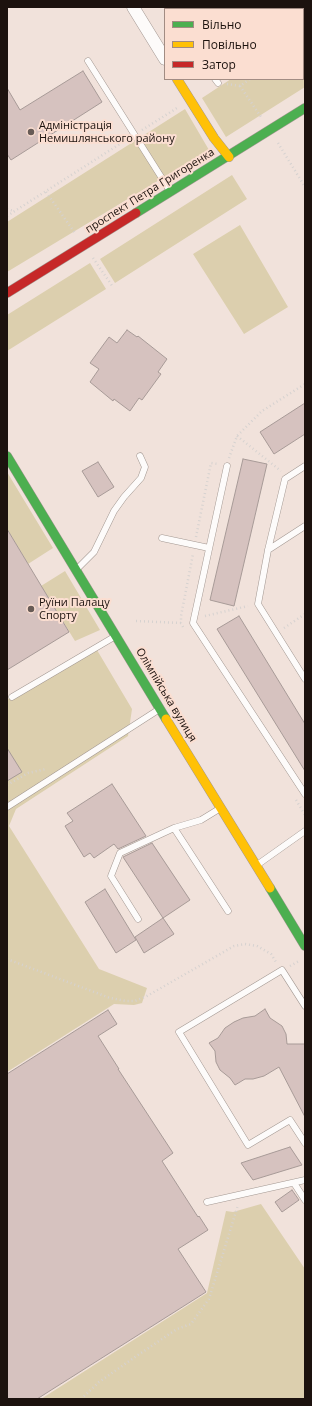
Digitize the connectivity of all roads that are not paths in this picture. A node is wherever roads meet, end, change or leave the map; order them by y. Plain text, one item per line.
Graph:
1 (133, 7) edge
2 (164, 57) edge
3 (88, 61) dead end
4 (178, 80) edge
5 (305, 108) edge
6 (229, 156) junction
7 (170, 192) junction
8 (7, 293) edge
9 (7, 456) edge
10 (140, 456) dead end
11 (227, 466) road end
12 (305, 466) edge
13 (305, 526) edge
14 (162, 538) dead end
15 (209, 548) junction
16 (268, 550) junction
17 (76, 570) junction
18 (116, 636) junction
19 (305, 679) edge
20 (12, 697) dead end
21 (160, 709) junction
22 (305, 794) edge
23 (7, 807) edge
24 (220, 808) junction
25 (174, 828) junction
26 (305, 831) edge
27 (255, 866) junction
28 (228, 911) dead end
29 (138, 919) dead end
30 (305, 946) edge
31 (305, 1006) edge
32 (305, 1143) edge
33 (305, 1180) edge
34 (294, 1183) junction
35 (305, 1200) edge
36 (208, 1202) dead end

1 - 2 street
3 - 7 lane
4 - 6 street
5 - 6 street, проспект Петра Григоренка
6 - 7 street, проспект Петра Григоренка
7 - 8 street, проспект Петра Григоренка
9 - 17 street, Олімпійська вулиця
10 - 17 lane
11 - 15 lane
12 - 16 lane
13 - 16 lane
14 - 15 lane
15 - 22 lane
16 - 19 lane
17 - 18 street, Олімпійська вулиця
18 - 20 lane
18 - 21 street, Олімпійська вулиця
21 - 23 lane
21 - 24 street, Олімпійська вулиця
24 - 25 lane
24 - 27 street, Олімпійська вулиця
25 - 28 lane
25 - 29 lane
26 - 27 lane
27 - 30 street, Олімпійська вулиця
31 - 32 lane
33 - 34 lane
34 - 35 lane
34 - 36 lane

